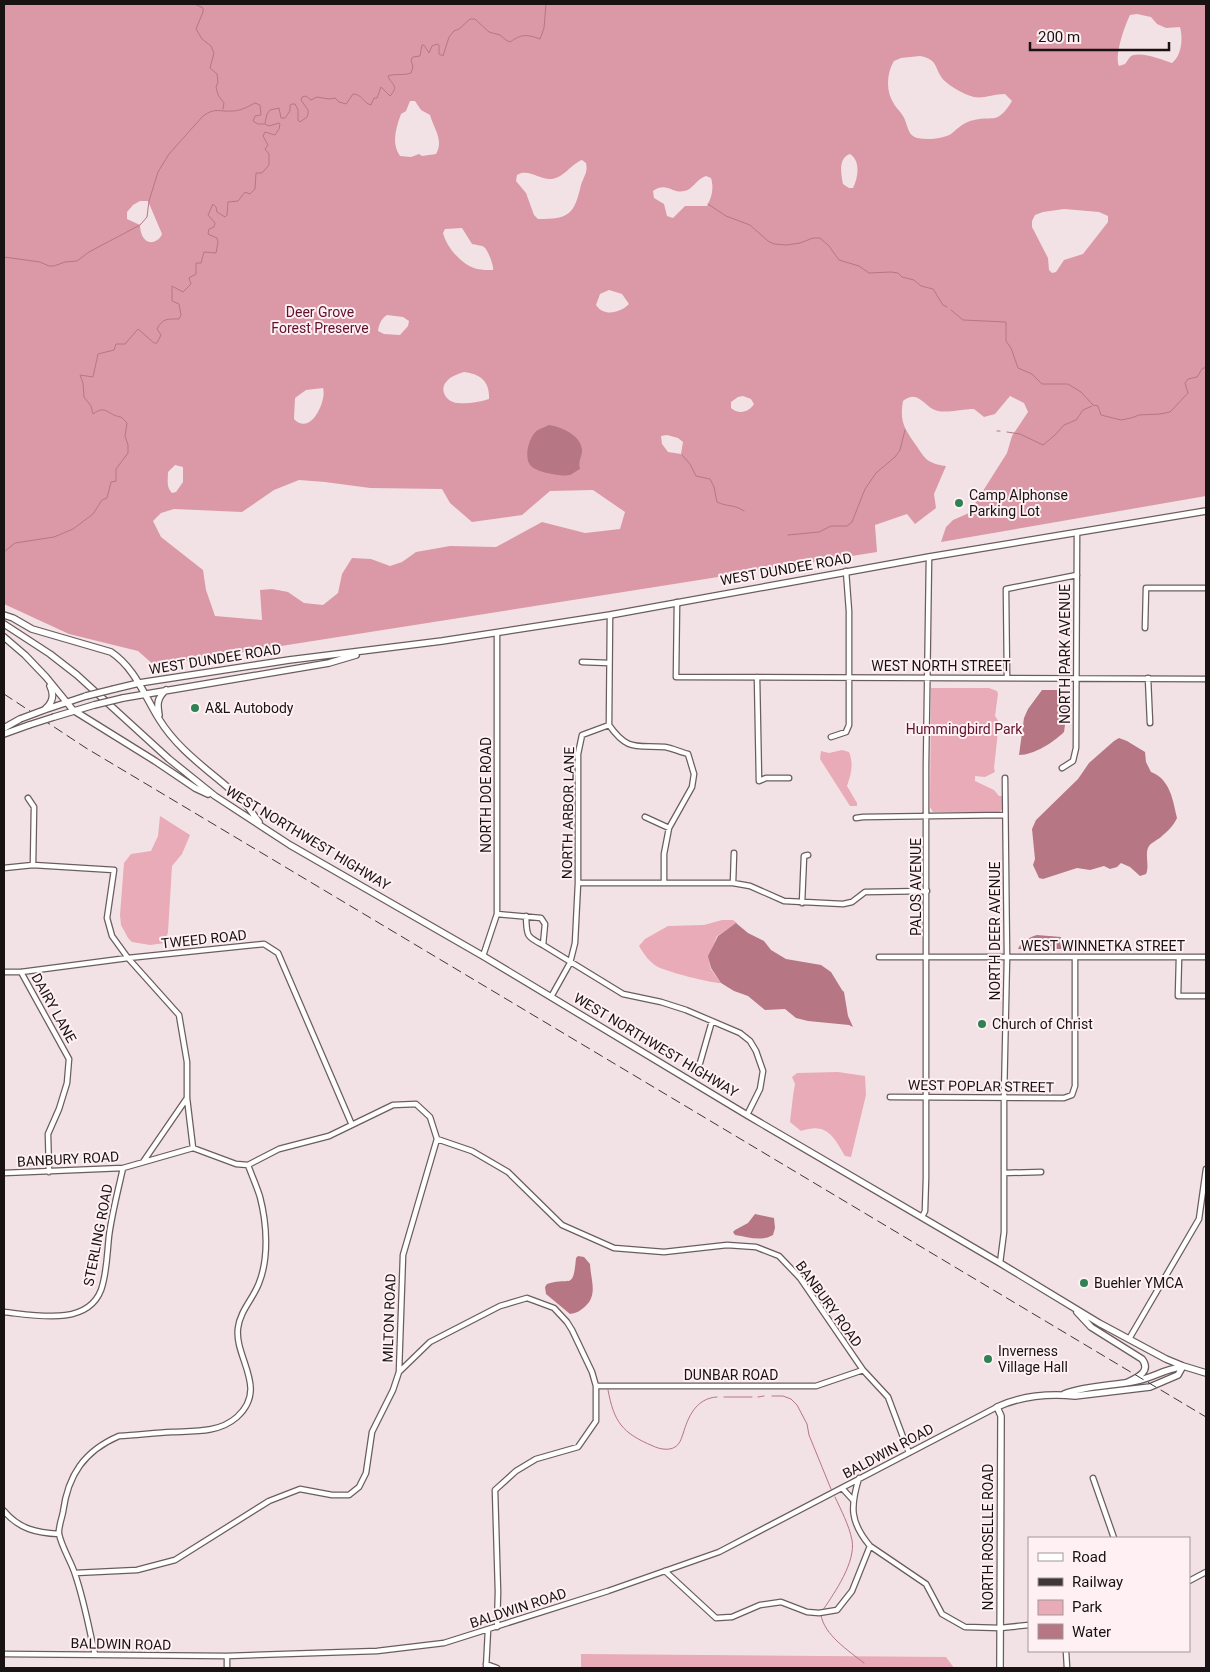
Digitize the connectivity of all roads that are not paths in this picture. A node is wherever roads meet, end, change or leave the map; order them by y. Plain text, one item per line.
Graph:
1 (1206, 511) edge
2 (1077, 532) junction
3 (929, 556) junction
4 (846, 571) junction
5 (1077, 575) junction
6 (1206, 588) edge
7 (677, 602) junction
8 (610, 614) junction
9 (4, 615) edge
10 (4, 624) edge
11 (1145, 628) dead end
12 (497, 632) junction
13 (4, 637) edge
14 (370, 651) junction
15 (582, 662) dead end
16 (609, 663) junction
17 (46, 676) junction
18 (757, 677) junction
19 (849, 677) junction
20 (1007, 677) junction
21 (928, 678) junction
22 (1076, 678) junction
23 (1148, 678) junction
24 (1206, 679) edge
25 (139, 683) junction
26 (166, 690) junction
27 (145, 694) junction
28 (66, 702) junction
29 (44, 710) junction
30 (73, 710) junction
31 (159, 720) junction
32 (1150, 723) dead end
33 (609, 725) junction
34 (4, 728) edge
35 (4, 734) edge
36 (831, 737) dead end
37 (1062, 768) dead end
38 (789, 778) dead end
39 (1005, 778) dead end
40 (215, 796) junction
41 (28, 798) dead end
42 (1005, 815) junction
43 (927, 816) junction
44 (645, 817) dead end
45 (856, 818) dead end
46 (262, 826) junction
47 (669, 828) junction
48 (734, 853) dead end
49 (808, 854) dead end
50 (33, 865) junction
51 (4, 868) edge
52 (578, 882) junction
53 (664, 882) junction
54 (733, 883) junction
55 (927, 891) junction
56 (802, 903) junction
57 (497, 914) junction
58 (526, 916) junction
59 (543, 945) junction
60 (483, 956) junction
61 (879, 957) dead end
62 (926, 957) junction
63 (1007, 957) junction
64 (128, 958) junction
65 (1075, 958) junction
66 (1179, 958) junction
67 (1206, 958) edge
68 (570, 963) junction
69 (4, 972) edge
70 (21, 972) junction
71 (1206, 996) edge
72 (552, 997) junction
73 (712, 1021) junction
74 (700, 1063) dead end
75 (890, 1097) dead end
76 (926, 1097) junction
77 (187, 1098) junction
78 (1004, 1098) junction
79 (747, 1115) junction
80 (352, 1125) junction
81 (437, 1140) junction
82 (194, 1148) junction
83 (142, 1163) junction
84 (248, 1165) junction
85 (123, 1168) junction
86 (1206, 1168) edge
87 (49, 1172) junction
88 (1041, 1172) dead end
89 (4, 1173) edge
90 (1004, 1173) junction
91 (922, 1217) junction
92 (1000, 1262) junction
93 (1072, 1307) junction
94 (4, 1312) edge
95 (1129, 1339) junction
96 (1183, 1366) junction
97 (863, 1370) junction
98 (399, 1372) junction
99 (1206, 1373) edge
100 (1126, 1383) junction
101 (596, 1386) junction
102 (1063, 1395) junction
103 (997, 1407) junction
104 (909, 1453) junction
105 (859, 1478) junction
106 (1093, 1478) dead end
107 (842, 1488) junction
108 (852, 1500) junction
109 (4, 1511) edge
110 (59, 1534) junction
111 (1114, 1537) edge
112 (870, 1546) junction
113 (665, 1571) junction
114 (1206, 1572) edge
115 (75, 1573) junction
116 (1190, 1580) edge
117 (1028, 1624) edge
118 (498, 1627) junction
119 (1000, 1628) junction
120 (488, 1630) junction
121 (1066, 1652) edge
122 (4, 1654) edge
123 (95, 1656) junction
124 (227, 1656) junction
125 (486, 1666) edge
126 (227, 1668) edge
127 (497, 1668) edge
128 (1000, 1668) edge
129 (1067, 1668) edge

1 - 2 main road, WEST DUNDEE ROAD
2 - 3 main road, WEST DUNDEE ROAD
2 - 5 street, NORTH PARK AVENUE
3 - 4 main road, WEST DUNDEE ROAD
3 - 21 street, PALOS AVENUE
4 - 7 main road, WEST DUNDEE ROAD
4 - 19 street
5 - 20 street
5 - 22 street, NORTH PARK AVENUE
6 - 11 street
7 - 8 main road, WEST DUNDEE ROAD
7 - 18 street, WEST NORTH STREET
8 - 12 main road, WEST DUNDEE ROAD
8 - 16 street
9 - 25 main road
10 - 40 main road, WEST NORTHWEST HIGHWAY
12 - 14 main road, WEST DUNDEE ROAD
12 - 57 street, NORTH DOE ROAD
13 - 17 main road
14 - 25 main road, WEST DUNDEE ROAD
14 - 26 main road, WEST DUNDEE ROAD
15 - 16 street
16 - 33 street
17 - 28 main road
17 - 29 main road
18 - 19 street, WEST NORTH STREET
18 - 38 street
19 - 21 street, WEST NORTH STREET
19 - 36 street
20 - 21 street, WEST NORTH STREET
20 - 22 street, WEST NORTH STREET
21 - 43 street, PALOS AVENUE
22 - 23 street, WEST NORTH STREET
22 - 37 street, NORTH PARK AVENUE
23 - 24 street, WEST NORTH STREET
23 - 32 street
25 - 27 main road
25 - 28 main road, WEST DUNDEE ROAD, bridge
26 - 27 main road, WEST DUNDEE ROAD
26 - 31 main road
27 - 30 main road, WEST DUNDEE ROAD, bridge
27 - 31 main road
28 - 29 main road, WEST DUNDEE ROAD
28 - 30 main road
29 - 34 main road, WEST DUNDEE ROAD, bridge
30 - 35 main road, WEST DUNDEE ROAD, bridge
30 - 40 main road
31 - 46 main road
33 - 47 street
33 - 52 street, NORTH ARBOR LANE
39 - 42 street, NORTH DEER AVENUE
40 - 46 main road, WEST NORTHWEST HIGHWAY
41 - 50 street
42 - 43 street
42 - 63 street, NORTH DEER AVENUE
43 - 45 street
43 - 55 street, PALOS AVENUE
44 - 47 street
46 - 60 main road, WEST NORTHWEST HIGHWAY
47 - 53 street
48 - 54 street
49 - 56 street
50 - 51 street
50 - 64 street
52 - 53 street
52 - 68 street, NORTH ARBOR LANE
53 - 54 street
54 - 56 street
55 - 56 street
55 - 62 street, PALOS AVENUE
57 - 58 street
57 - 60 street, NORTH DOE ROAD
58 - 59 street
58 - 59 street
59 - 68 street
60 - 72 main road, WEST NORTHWEST HIGHWAY
61 - 62 street, WEST WINNETKA STREET
62 - 63 street, WEST WINNETKA STREET
62 - 76 street, PALOS AVENUE
63 - 65 street, WEST WINNETKA STREET
63 - 78 street, NORTH DEER AVENUE
64 - 70 street, TWEED ROAD
64 - 77 street
64 - 80 street, TWEED ROAD
65 - 66 street, WEST WINNETKA STREET
65 - 78 street, WEST POPLAR STREET
66 - 67 street, WEST WINNETKA STREET
66 - 71 street
68 - 72 street, NORTH ARBOR LANE
68 - 73 street
69 - 70 street, TWEED ROAD
70 - 87 street, DAIRY LANE
72 - 79 main road, WEST NORTHWEST HIGHWAY
73 - 74 street
73 - 79 street
75 - 76 street, WEST POPLAR STREET
76 - 78 street, WEST POPLAR STREET
76 - 91 street, PALOS AVENUE
77 - 82 street
77 - 83 street
78 - 90 street, NORTH DEER AVENUE
79 - 91 main road, WEST NORTHWEST HIGHWAY
80 - 81 street
80 - 84 street
81 - 97 street, BANBURY ROAD
81 - 98 street, MILTON ROAD
82 - 83 street, BANBURY ROAD
82 - 84 street
83 - 85 street, BANBURY ROAD
84 - 110 street
85 - 87 street, BANBURY ROAD
85 - 94 street, STERLING ROAD
86 - 95 street
87 - 89 street, BANBURY ROAD
88 - 90 street
90 - 92 street, NORTH DEER AVENUE
91 - 92 main road, WEST NORTHWEST HIGHWAY
92 - 93 main road, WEST NORTHWEST HIGHWAY
93 - 95 main road, WEST NORTHWEST HIGHWAY
93 - 100 main road
95 - 96 main road, WEST NORTHWEST HIGHWAY
96 - 99 main road, WEST NORTHWEST HIGHWAY
96 - 100 main road
96 - 102 main road
97 - 101 street, DUNBAR ROAD
97 - 104 street, BANBURY ROAD
98 - 101 street
98 - 115 street, MILTON ROAD
100 - 102 main road
101 - 118 street
102 - 103 main road
103 - 104 street, BALDWIN ROAD
103 - 119 main road, NORTH ROSELLE ROAD
104 - 105 street, BALDWIN ROAD
105 - 107 street, BALDWIN ROAD
105 - 108 street
106 - 111 street
107 - 108 street
107 - 113 street, BALDWIN ROAD
108 - 112 street
109 - 110 street
110 - 115 street
112 - 113 street
112 - 119 street
113 - 118 street, BALDWIN ROAD
114 - 116 street
115 - 123 street
117 - 119 street
118 - 120 street, BALDWIN ROAD
119 - 128 main road, NORTH ROSELLE ROAD
120 - 124 street, BALDWIN ROAD
120 - 125 street
121 - 129 street
122 - 123 street, BALDWIN ROAD
123 - 124 street, BALDWIN ROAD
124 - 126 street
125 - 127 street

